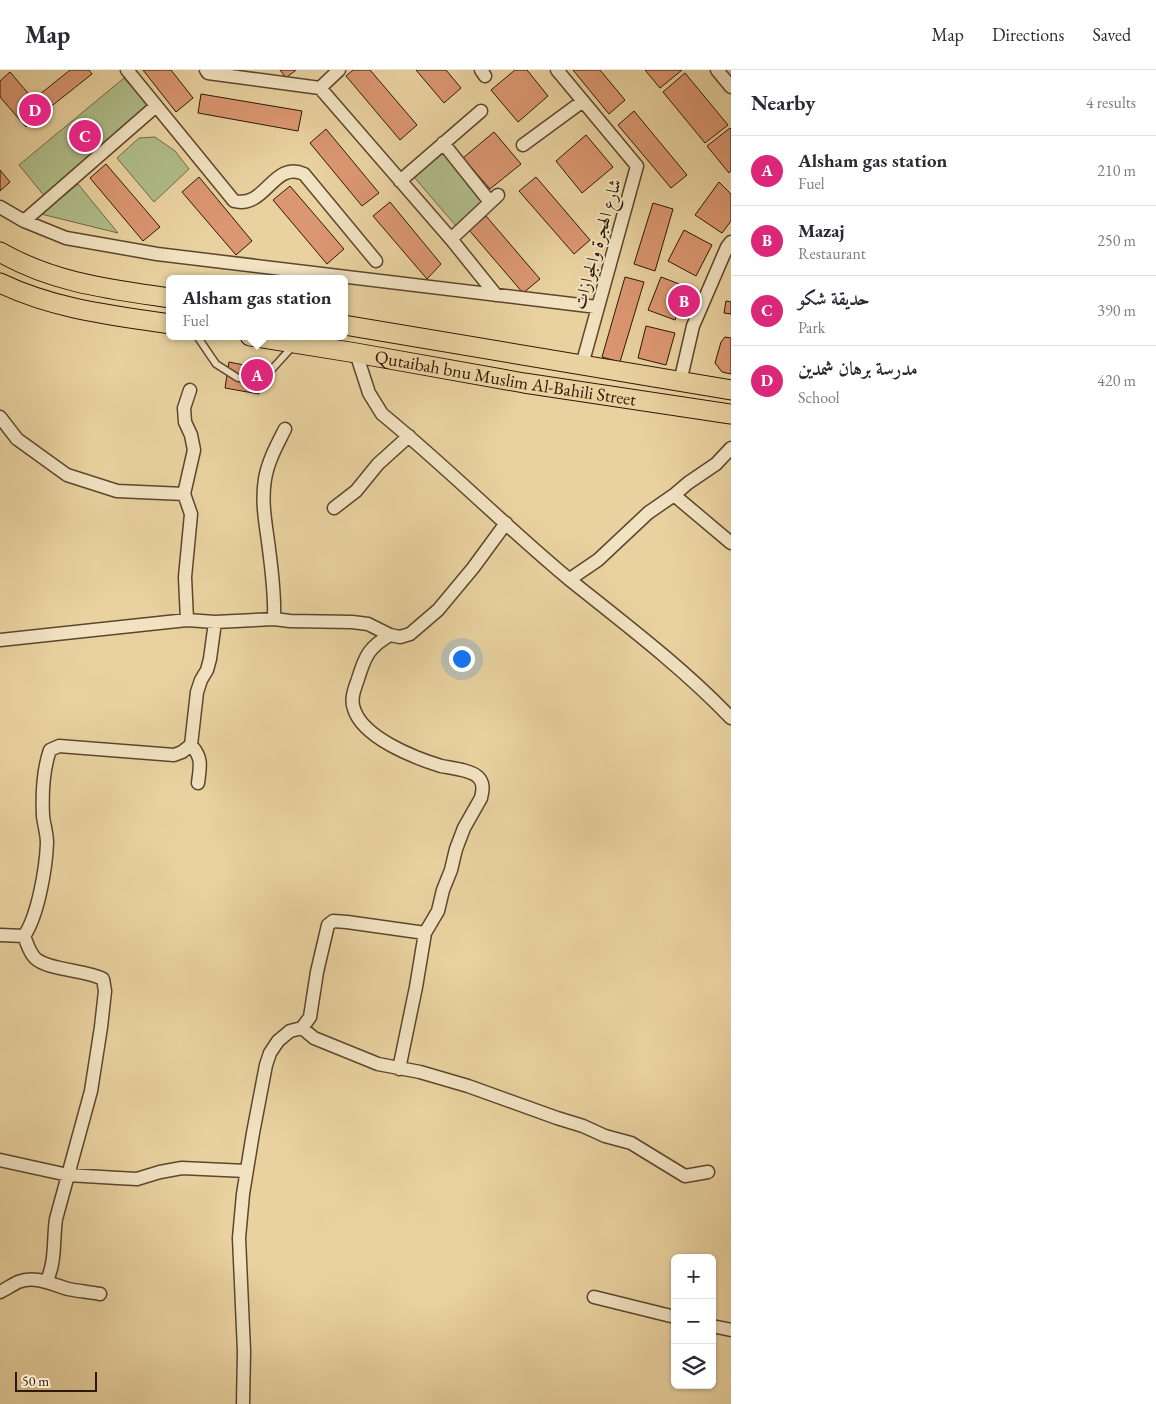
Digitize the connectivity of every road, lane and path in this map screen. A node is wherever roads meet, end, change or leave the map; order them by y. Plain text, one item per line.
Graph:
1 (127, 70) edge
2 (340, 70) edge
3 (557, 70) edge
4 (717, 70) edge
5 (209, 71) edge
6 (731, 87) edge
7 (320, 88) junction
8 (583, 101) junction
9 (156, 106) junction
10 (481, 110) dead end
11 (444, 143) junction
12 (524, 145) dead end
13 (400, 181) junction
14 (0, 207) edge
15 (24, 221) junction
16 (451, 239) junction
17 (731, 242) edge
18 (0, 252) edge
19 (376, 261) dead end
20 (330, 275) edge
21 (348, 277) edge
22 (0, 283) edge
23 (496, 295) junction
24 (166, 297) edge
25 (597, 307) junction
26 (166, 323) edge
27 (348, 326) edge
28 (201, 340) edge
29 (273, 340) edge
30 (296, 344) junction
31 (356, 352) junction
32 (582, 365) junction
33 (680, 382) junction
34 (190, 390) dead end
35 (731, 390) edge
36 (731, 414) edge
37 (0, 417) edge
38 (285, 429) dead end
39 (409, 436) junction
40 (731, 448) edge
41 (184, 494) junction
42 (674, 495) junction
43 (334, 508) dead end
44 (506, 524) junction
45 (731, 543) edge
46 (570, 579) junction
47 (274, 618) junction
48 (187, 620) junction
49 (215, 622) junction
50 (390, 635) junction
51 (0, 640) edge
52 (731, 718) edge
53 (191, 745) junction
54 (198, 783) dead end
55 (425, 933) junction
56 (0, 935) edge
57 (24, 936) junction
58 (302, 1028) junction
59 (399, 1069) junction
60 (0, 1160) edge
61 (246, 1171) junction
62 (708, 1172) dead end
63 (68, 1174) junction
64 (47, 1280) junction
65 (0, 1292) edge
66 (100, 1294) dead end
67 (594, 1297) dead end
68 (671, 1316) edge
69 (716, 1327) edge
70 (731, 1330) edge
71 (243, 1404) edge

1 - 9 street
2 - 7 street
3 - 8 street, شارع الهجرة والجوازات
4 - 6 street
5 - 7 street
7 - 13 street
8 - 12 street
8 - 25 street, شارع الهجرة والجوازات
9 - 15 street
9 - 19 street
10 - 11 street
11 - 13 street
11 - 16 street
13 - 16 street
14 - 15 street
15 - 20 street
16 - 23 street
17 - 33 street
18 - 24 main road
21 - 23 street
22 - 26 main road
23 - 25 street
25 - 32 street, شارع الهجرة والجوازات
27 - 32 main road, Qutaibah bnu Muslim Al-Bahili Street
28 - 30 lane
29 - 30 main road, Qutaibah bnu Muslim Al-Bahili Street
30 - 31 main road, Qutaibah bnu Muslim Al-Bahili Street
31 - 36 main road, Qutaibah bnu Muslim Al-Bahili Street
31 - 39 street
32 - 33 main road, Qutaibah bnu Muslim Al-Bahili Street
33 - 35 main road, Qutaibah bnu Muslim Al-Bahili Street
34 - 41 street
37 - 41 street
38 - 47 street
39 - 43 street
39 - 44 street
40 - 42 street
41 - 48 street
42 - 45 street
42 - 46 street
44 - 46 street
44 - 50 street
46 - 52 street
47 - 49 street
47 - 50 street
48 - 49 street
48 - 51 street
49 - 53 street
50 - 55 street
53 - 54 street
53 - 57 street
55 - 58 street
55 - 59 street
56 - 57 street
57 - 63 street
58 - 59 street
58 - 61 street
59 - 62 street
60 - 63 street
61 - 63 street
61 - 71 street
63 - 64 street
64 - 65 street
64 - 66 street
67 - 68 street
69 - 70 street

